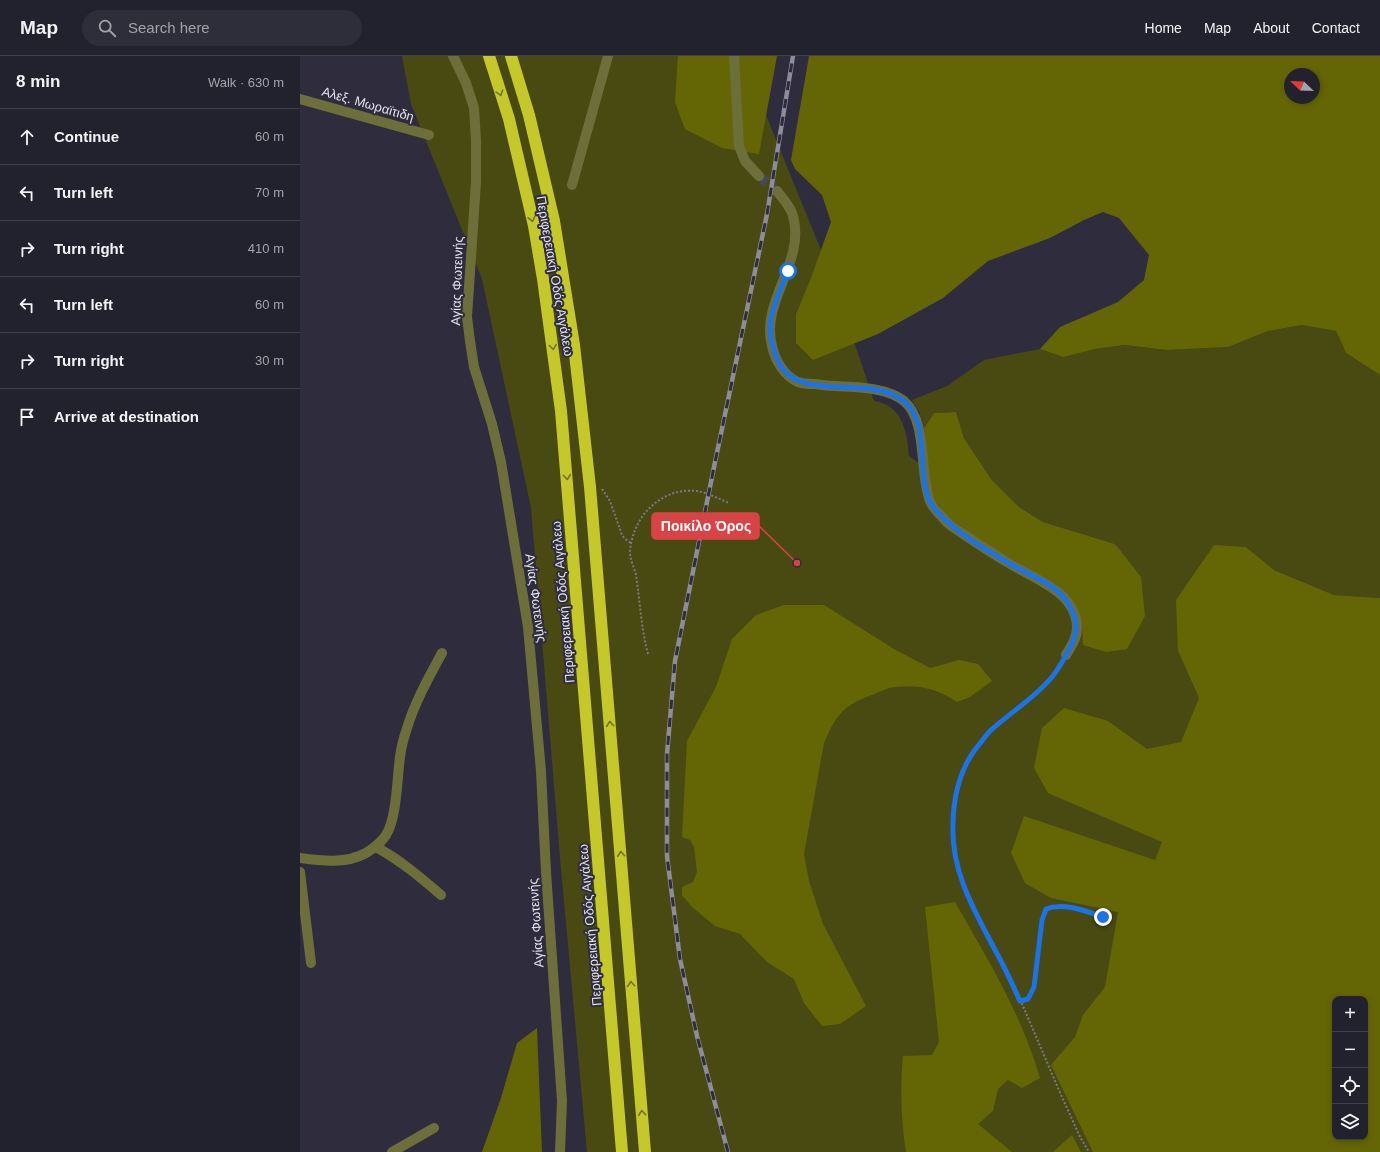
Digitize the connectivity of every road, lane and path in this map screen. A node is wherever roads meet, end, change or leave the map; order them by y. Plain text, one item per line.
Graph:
1 (453, 56) edge
2 (488, 56) edge
3 (511, 56) edge
4 (608, 56) edge
5 (734, 56) edge
6 (300, 99) edge
7 (430, 135) dead end
8 (759, 176) tunnel mouth
9 (572, 185) dead end
10 (777, 191) tunnel mouth
11 (590, 487) junction
12 (729, 503) dead end
13 (631, 543) junction
14 (442, 653) dead end
15 (648, 654) dead end
16 (1066, 655) joint
17 (376, 847) junction
18 (300, 858) edge
19 (300, 872) edge
20 (441, 895) dead end
21 (1110, 920) dead end
22 (311, 963) dead end
23 (1020, 1001) junction
24 (434, 1128) dead end
25 (392, 1152) edge
26 (560, 1152) edge
27 (622, 1152) edge
28 (645, 1152) edge
29 (1089, 1152) edge

1 - 26 street, Αγίας Φωτεινής
2 -> 27 highway, Περιφερειακή Οδός Αιγάλεω
3 - 11 highway, Περιφερειακή Οδός Αιγάλεω
4 - 9 street
5 - 8 street
6 - 7 street, Αλεξ. Μωραϊτιδη
10 - 16 street
11 - 13 path
28 -> 11 highway, Περιφερειακή Οδός Αιγάλεω
12 - 13 path
13 - 15 path
14 - 17 street
16 - 23 path
17 - 18 street
17 - 20 street
19 - 22 street
21 - 23 path
23 - 29 path
24 - 25 street

